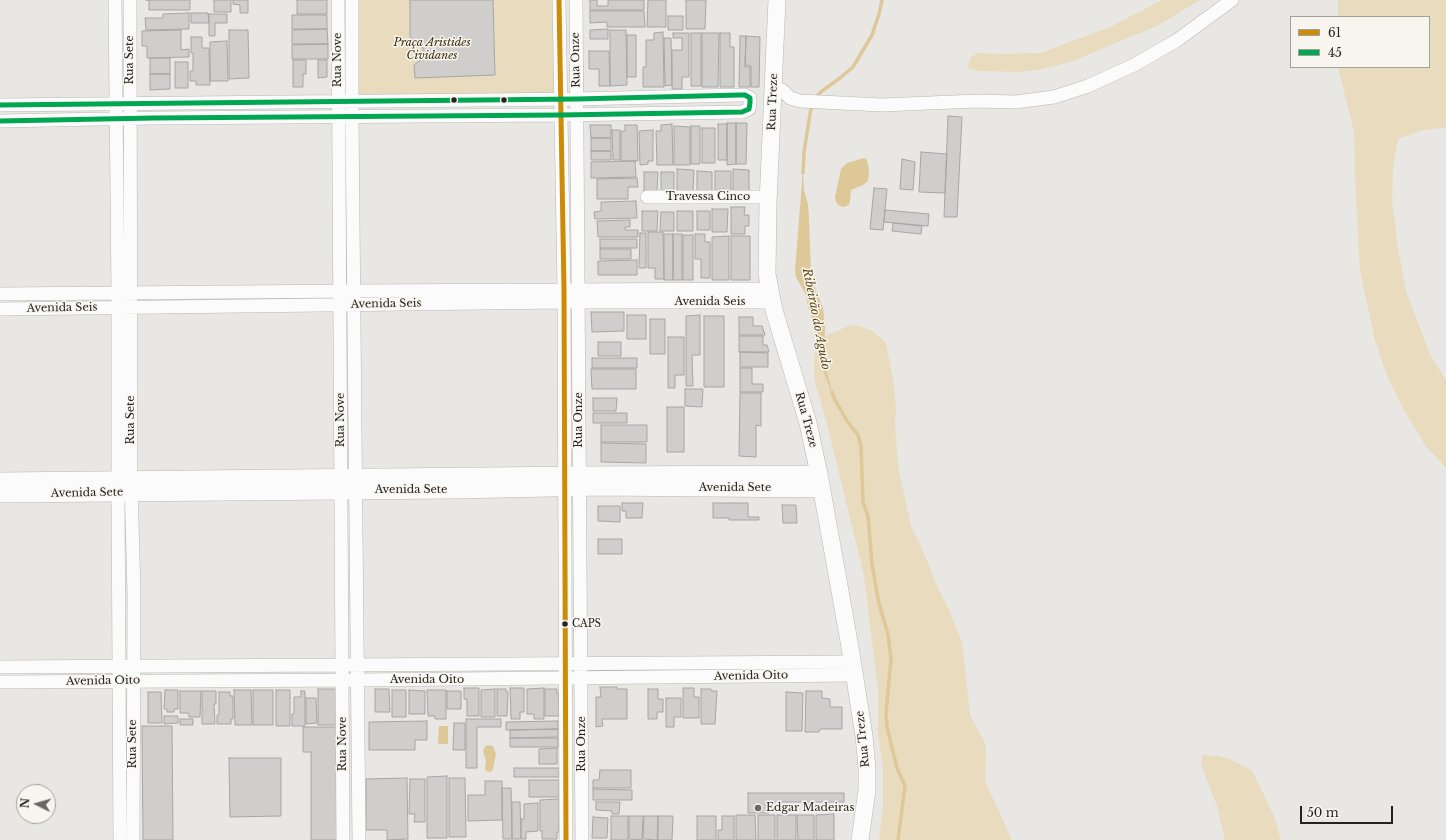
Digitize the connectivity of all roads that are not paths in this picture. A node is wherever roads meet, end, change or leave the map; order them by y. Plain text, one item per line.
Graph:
1 (115, 0) edge
2 (130, 0) edge
3 (338, 0) edge
4 (352, 0) edge
5 (559, 0) edge
6 (576, 0) edge
7 (777, 0) edge
8 (1232, 0) edge
9 (115, 40) junction
10 (130, 40) junction
11 (773, 88) junction
12 (577, 98) junction
13 (561, 99) junction
14 (338, 100) junction
15 (352, 100) junction
16 (210, 102) junction
17 (116, 103) junction
18 (130, 103) junction
19 (0, 105) edge
20 (561, 115) junction
21 (576, 115) junction
22 (338, 117) junction
23 (352, 117) junction
24 (116, 118) junction
25 (130, 118) junction
26 (209, 118) junction
27 (0, 121) edge
28 (769, 196) junction
29 (647, 197) dead end
30 (117, 214) junction
31 (130, 214) junction
32 (339, 291) junction
33 (354, 291) junction
34 (124, 292) junction
35 (203, 292) junction
36 (262, 292) junction
37 (3, 294) edge
38 (564, 296) junction
39 (578, 296) junction
40 (771, 296) junction
41 (452, 297) junction
42 (355, 304) junction
43 (341, 305) junction
44 (203, 306) junction
45 (262, 306) junction
46 (118, 307) junction
47 (131, 307) junction
48 (3, 309) edge
49 (118, 385) junction
50 (131, 385) junction
51 (341, 395) junction
52 (356, 396) junction
53 (0, 481) edge
54 (572, 481) junction
55 (820, 481) junction
56 (349, 484) junction
57 (125, 486) junction
58 (0, 494) edge
59 (565, 664) junction
60 (581, 664) junction
61 (119, 666) junction
62 (134, 666) junction
63 (343, 666) junction
64 (357, 666) junction
65 (0, 667) edge
66 (854, 668) junction
67 (565, 678) junction
68 (581, 678) junction
69 (134, 680) junction
70 (343, 680) junction
71 (358, 680) junction
72 (119, 681) junction
73 (0, 682) edge
74 (120, 840) edge
75 (133, 840) edge
76 (343, 840) edge
77 (359, 840) edge
78 (566, 840) edge
79 (582, 840) edge
80 (860, 840) edge

1 - 9 street, Rua Sete
2 - 10 street, Rua Sete
3 - 14 street, Rua Nove
4 - 15 street, Rua Nove
5 - 13 street, Rua Onze
6 - 12 street, Rua Onze
7 - 11 street, Rua Treze
8 - 11 street
9 - 10 street
9 - 17 street, Rua Sete
10 - 18 street, Rua Sete
11 - 28 street, Rua Treze
12 - 13 street
12 - 21 street, Rua Onze
12 - 21 street
13 - 15 street
13 - 20 street, Rua Onze
14 - 15 street
14 - 16 street
14 - 22 street, Rua Nove
15 - 23 street, Rua Nove
16 - 18 street
16 - 26 street
17 - 18 street
17 - 19 street
17 - 24 street, Rua Sete
18 - 25 street, Rua Sete
20 - 21 street
20 - 23 street
20 - 38 street, Rua Onze
21 - 39 street, Rua Onze
22 - 23 street
22 - 26 street
22 - 32 street, Rua Nove
23 - 33 street, Rua Nove
24 - 25 street
24 - 27 street
24 - 30 street, Rua Sete
25 - 26 street
25 - 31 street, Rua Sete
28 - 29 street, Travessa Cinco
28 - 40 street, Rua Treze
30 - 31 street
30 - 34 street, Rua Sete
31 - 34 street, Rua Sete
32 - 33 street, Avenida Seis
32 - 36 street, Avenida Seis
32 - 43 street, Rua Nove
33 - 41 street, Avenida Seis
33 - 42 street, Rua Nove
34 - 35 street, Avenida Seis
34 - 37 street, Avenida Seis
34 - 46 street, Rua Sete
34 - 47 street, Rua Sete
35 - 36 street, Avenida Seis
35 - 44 street
36 - 45 street
37 - 48 street
38 - 39 street, Avenida Seis
38 - 41 street, Avenida Seis
38 - 54 street, Rua Onze
39 - 40 street, Avenida Seis
39 - 54 street, Rua Onze
40 - 55 street, Rua Treze
41 - 42 street, Avenida Seis
42 - 43 street, Avenida Seis
42 - 52 street, Rua Nove
43 - 45 street, Avenida Seis
43 - 51 street, Rua Nove
44 - 45 street, Avenida Seis
44 - 47 street, Avenida Seis
46 - 47 street, Avenida Seis
46 - 48 street, Avenida Seis
46 - 49 street, Rua Sete
47 - 50 street, Rua Sete
49 - 50 street
49 - 57 street, Rua Sete
50 - 57 street, Rua Sete
51 - 52 street
51 - 56 street, Rua Nove
52 - 56 street, Rua Nove
53 - 57 street, Avenida Sete
54 - 55 street, Avenida Sete
54 - 56 street, Avenida Sete
54 - 59 street, Rua Onze
54 - 60 street, Rua Onze
55 - 66 street, Rua Treze
56 - 57 street, Avenida Sete
56 - 63 street, Rua Nove
56 - 64 street, Rua Nove
57 - 58 street, Avenida Sete
57 - 61 street, Rua Sete
57 - 62 street, Rua Sete
59 - 60 street, Avenida Oito
59 - 64 street, Avenida Oito
59 - 67 street, Rua Onze
60 - 66 street, Avenida Oito
60 - 68 street, Rua Onze
61 - 62 street, Avenida Oito
61 - 65 street, Avenida Oito
61 - 72 street, Rua Sete
62 - 63 street, Avenida Oito
62 - 69 street, Rua Sete
63 - 64 street, Avenida Oito
63 - 70 street, Rua Nove
64 - 71 street, Rua Nove
66 - 68 street, Avenida Oito
66 - 80 street, Rua Treze
67 - 68 street, Avenida Oito
67 - 71 street, Avenida Oito
67 - 78 street, Rua Onze
68 - 79 street, Rua Onze
69 - 70 street, Avenida Oito
69 - 72 street, Avenida Oito
69 - 75 street, Rua Sete
70 - 71 street, Avenida Oito
70 - 76 street, Rua Nove
71 - 77 street, Rua Nove
72 - 73 street, Avenida Oito
72 - 74 street, Rua Sete

